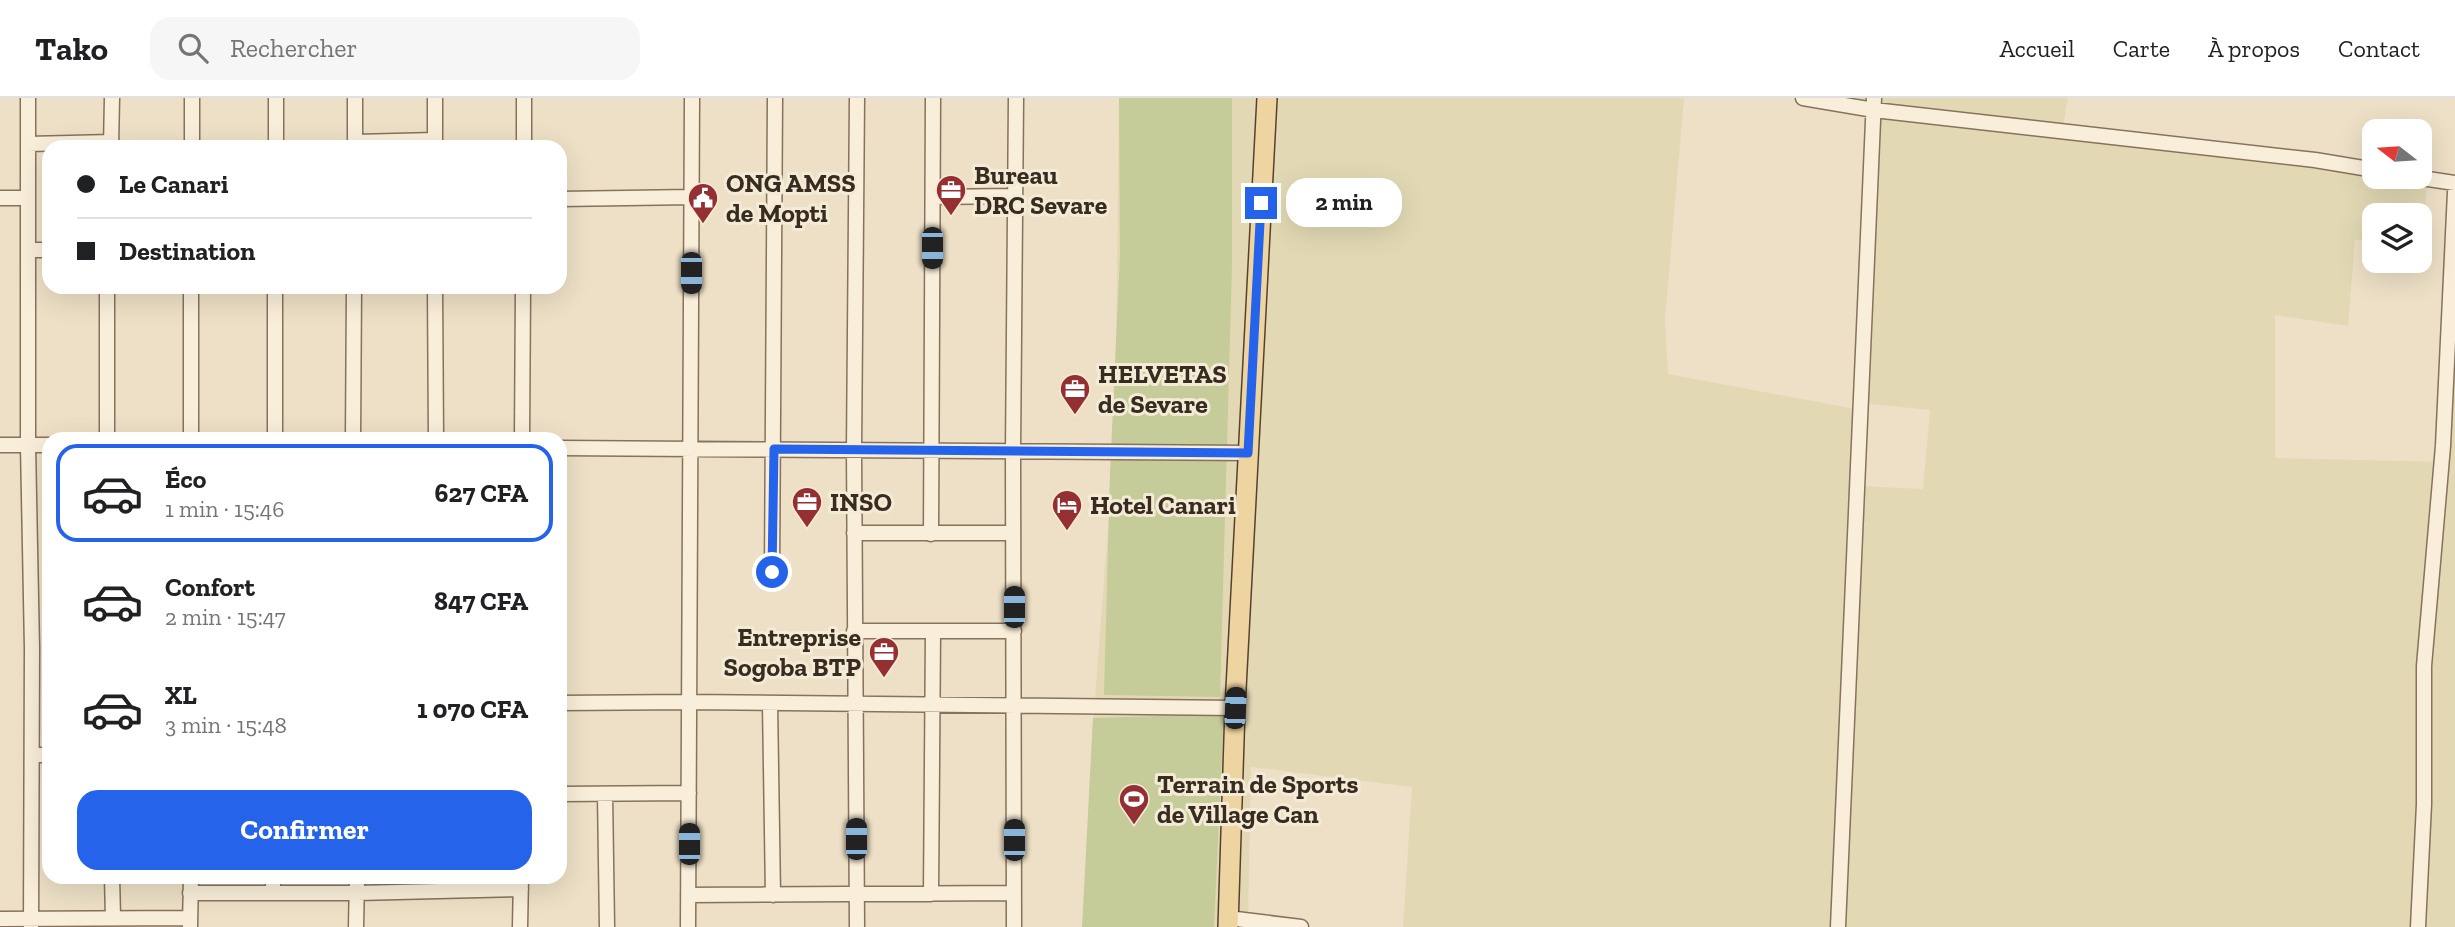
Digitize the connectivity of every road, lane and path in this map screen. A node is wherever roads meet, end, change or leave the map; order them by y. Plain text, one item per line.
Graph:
1 (28, 98) edge
2 (112, 98) edge
3 (192, 98) edge
4 (276, 98) edge
5 (355, 98) edge
6 (435, 98) edge
7 (524, 98) edge
8 (692, 98) edge
9 (775, 98) edge
10 (857, 98) edge
11 (933, 98) edge
12 (1016, 98) edge
13 (1267, 98) edge
14 (1803, 98) edge
15 (1874, 104) edge
16 (111, 140) edge
17 (192, 140) edge
18 (276, 140) edge
19 (355, 140) edge
20 (435, 140) edge
21 (524, 140) edge
22 (28, 144) junction
23 (42, 144) edge
24 (2362, 168) edge
25 (2432, 179) edge
26 (2455, 183) edge
27 (2455, 192) edge
28 (1016, 196) junction
29 (692, 197) junction
30 (933, 197) junction
31 (0, 198) edge
32 (28, 198) junction
33 (567, 200) edge
34 (28, 250) junction
35 (42, 250) edge
36 (107, 294) edge
37 (191, 294) edge
38 (275, 294) edge
39 (354, 294) edge
40 (435, 294) edge
41 (523, 294) edge
42 (107, 432) edge
43 (191, 432) edge
44 (275, 432) edge
45 (353, 432) edge
46 (436, 432) edge
47 (522, 432) edge
48 (0, 445) edge
49 (28, 445) junction
50 (42, 445) edge
51 (567, 449) edge
52 (691, 449) junction
53 (774, 449) junction
54 (854, 450) junction
55 (932, 451) junction
56 (1013, 451) junction
57 (1248, 453) junction
58 (854, 533) junction
59 (1013, 533) junction
60 (931, 534) junction
61 (772, 572) dead end
62 (854, 631) junction
63 (1014, 631) junction
64 (933, 632) junction
65 (32, 648) junction
66 (42, 648) edge
67 (690, 702) junction
68 (567, 703) edge
69 (770, 703) junction
70 (855, 705) junction
71 (932, 706) junction
72 (1014, 706) junction
73 (1235, 708) junction
74 (32, 755) junction
75 (42, 755) edge
76 (689, 793) junction
77 (567, 794) edge
78 (605, 794) junction
79 (112, 884) edge
80 (191, 884) edge
81 (273, 884) edge
82 (357, 884) edge
83 (438, 884) edge
84 (521, 884) edge
85 (273, 892) junction
86 (190, 893) junction
87 (357, 893) junction
88 (857, 893) junction
89 (1014, 893) junction
90 (931, 894) junction
91 (688, 895) junction
92 (774, 895) junction
93 (113, 917) junction
94 (0, 919) edge
95 (190, 922) edge
96 (31, 923) edge
97 (1228, 923) edge
98 (356, 927) edge
99 (520, 927) edge
100 (607, 927) edge
101 (688, 927) edge
102 (856, 927) edge
103 (1014, 927) edge
104 (1301, 927) edge
105 (1838, 927) edge
106 (2418, 927) edge

1 - 22 street
2 - 16 street
3 - 17 street
4 - 18 street
5 - 19 street
6 - 20 street
7 - 21 street
8 - 29 street
9 - 53 street
10 - 54 street
11 - 30 street
12 - 28 street
13 - 57 main road
14 - 15 street
15 - 24 street
15 - 105 street
22 - 23 street
22 - 32 street
25 - 26 street
27 - 106 street
28 - 30 street
28 - 56 street
29 - 33 street
29 - 52 street
30 - 55 street
31 - 32 street
32 - 34 street
34 - 35 street
34 - 49 street
36 - 42 street
37 - 43 street
38 - 44 street
39 - 45 street
40 - 46 street
41 - 47 street
48 - 49 street
49 - 50 street
49 - 65 street
51 - 52 street
52 - 53 street
52 - 67 street
53 - 54 street
53 - 61 street
54 - 55 street
54 - 58 street
55 - 56 street
55 - 60 street
56 - 57 street
56 - 59 street
57 - 73 main road
58 - 60 street
58 - 62 street
59 - 60 street
59 - 63 street
62 - 64 street
62 - 70 street
63 - 64 street
63 - 72 street
64 - 71 street
65 - 66 street
65 - 74 street
67 - 68 street
67 - 69 street
67 - 76 street
69 - 70 street
69 - 92 street
70 - 71 street
70 - 88 street
71 - 72 street
71 - 90 street
72 - 73 street
72 - 89 street
73 - 97 main road
74 - 75 street
74 - 96 street
76 - 78 street
76 - 91 street
77 - 78 street
78 - 100 street
79 - 93 street
80 - 86 street
81 - 85 street
82 - 87 street
83 - 87 street
84 - 99 street
85 - 86 street
85 - 87 street
86 - 95 street
87 - 98 street
88 - 90 street
88 - 92 street
88 - 102 street
89 - 90 street
89 - 103 street
91 - 92 street
91 - 101 street
93 - 95 street
93 - 96 street
94 - 96 street
97 - 104 street

